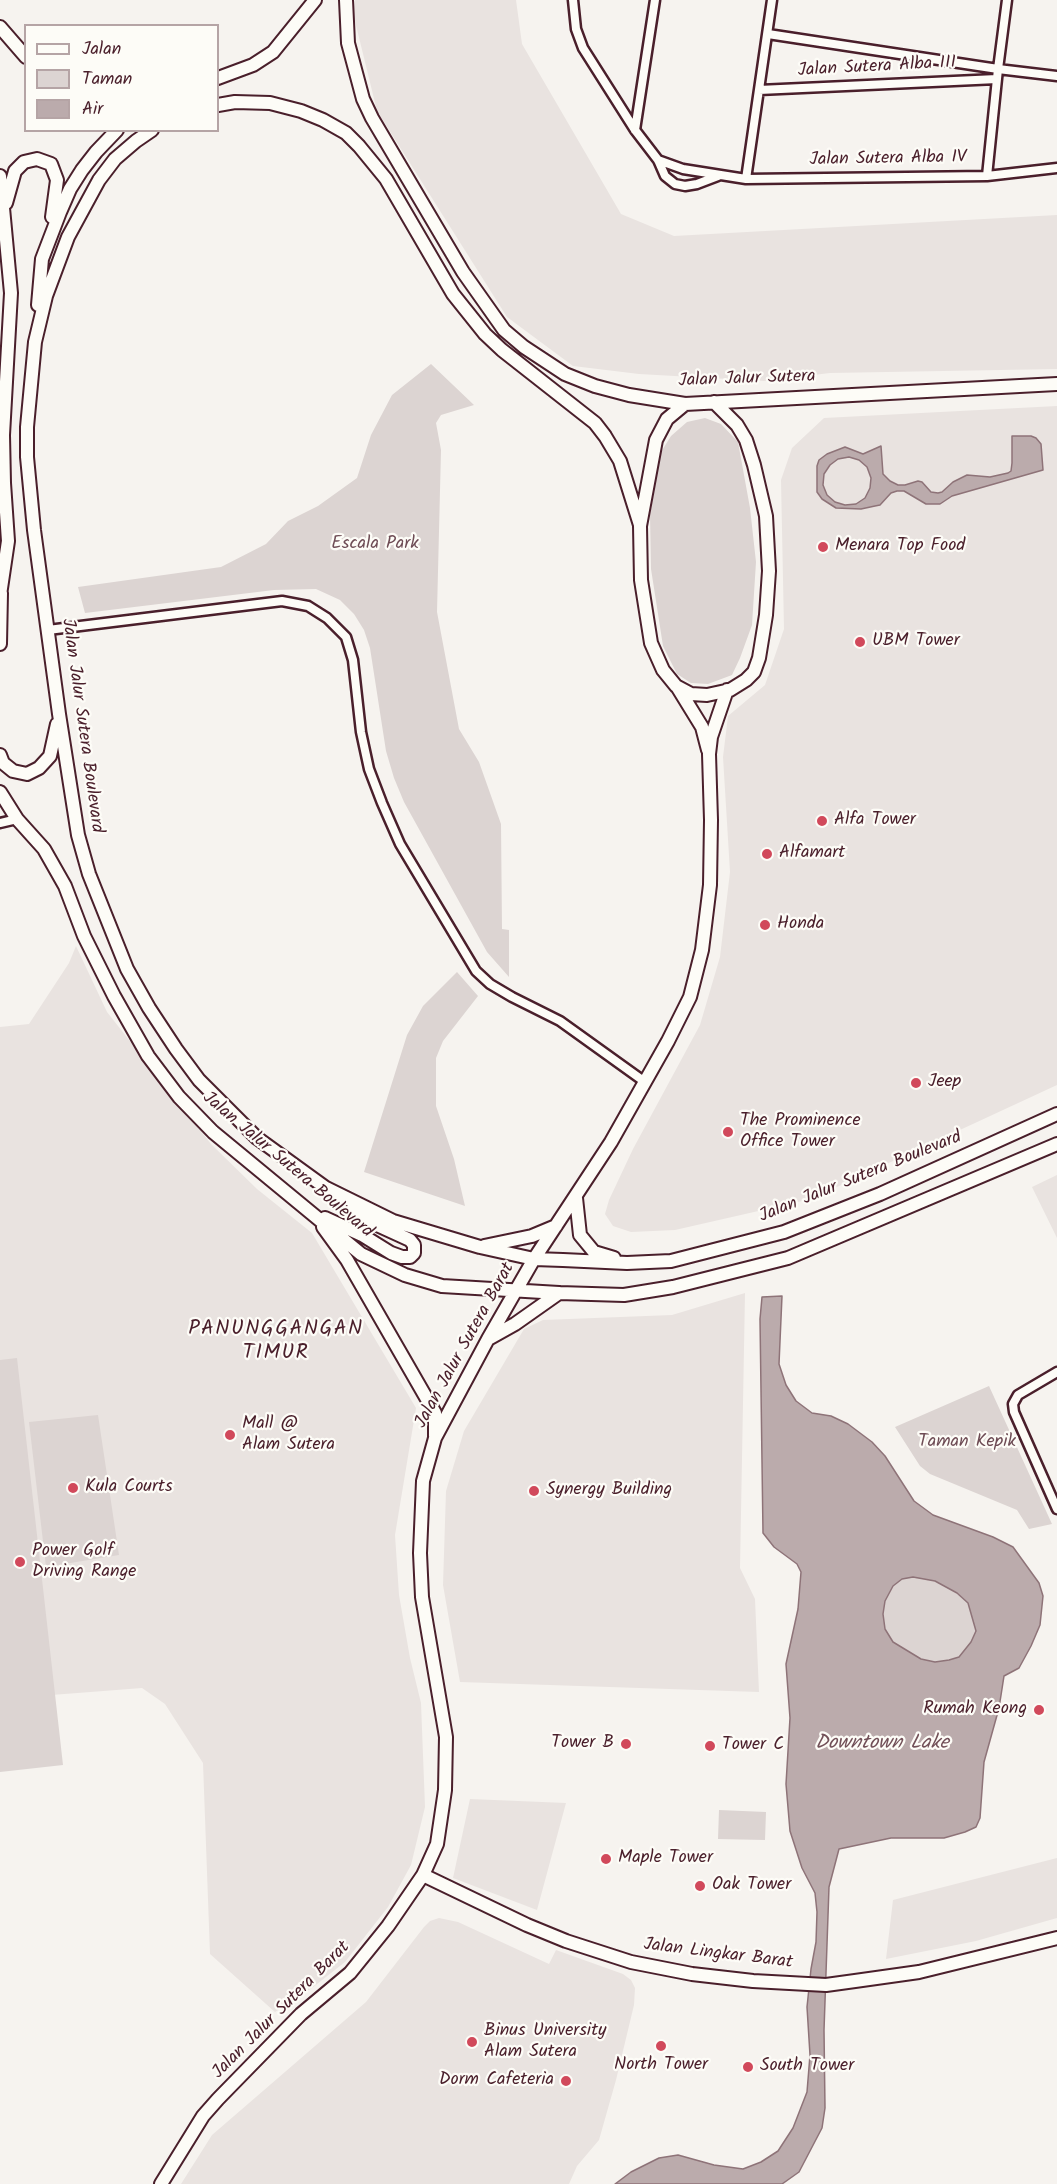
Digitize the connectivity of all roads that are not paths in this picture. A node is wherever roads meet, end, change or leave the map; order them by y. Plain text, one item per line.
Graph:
1 (315, 0) edge
2 (346, 0) edge
3 (573, 0) edge
4 (655, 0) edge
5 (772, 0) edge
6 (1007, 0) edge
7 (0, 27) edge
8 (768, 34) junction
9 (24, 55) edge
10 (998, 69) junction
11 (1057, 76) edge
12 (219, 78) edge
13 (996, 79) junction
14 (759, 90) junction
15 (219, 105) edge
16 (635, 130) junction
17 (115, 132) edge
18 (149, 132) edge
19 (658, 160) junction
20 (1057, 168) edge
21 (0, 176) edge
22 (718, 176) junction
23 (987, 176) junction
24 (746, 179) junction
25 (6, 234) junction
26 (42, 259) junction
27 (35, 342) junction
28 (1057, 384) edge
29 (714, 402) junction
30 (685, 404) junction
31 (640, 525) junction
32 (0, 594) edge
33 (48, 630) junction
34 (0, 644) edge
35 (676, 686) junction
36 (727, 690) junction
37 (59, 714) junction
38 (0, 754) edge
39 (709, 754) junction
40 (0, 792) edge
41 (17, 819) junction
42 (0, 823) edge
43 (645, 1082) junction
44 (1057, 1114) edge
45 (1057, 1144) edge
46 (326, 1188) junction
47 (576, 1198) junction
48 (310, 1211) junction
49 (556, 1226) junction
50 (480, 1247) junction
51 (534, 1259) junction
52 (627, 1263) junction
53 (517, 1290) junction
54 (559, 1293) junction
55 (488, 1339) junction
56 (1057, 1372) edge
57 (435, 1438) junction
58 (1057, 1509) edge
59 (423, 1875) junction
60 (1057, 1938) edge
61 (162, 2184) edge

1 - 12 main road
2 - 30 main road, Jalan Jalur Sutera
3 - 16 street, Jalan Sutera Alba IV
4 - 16 street
5 - 8 street
6 - 10 street, Jalan Sutera Alba IV
7 - 9 main road
8 - 10 street, Jalan Sutera Alba III
8 - 14 street
10 - 11 street, Jalan Sutera Alba III
10 - 13 street, Jalan Sutera Alba IV
13 - 14 street, Jalan Sutera Alba III
13 - 23 street, Jalan Sutera Alba IV
14 - 24 street
15 - 31 main road
16 - 19 street, Jalan Sutera Alba IV
17 - 26 main road
18 - 27 main road, Jalan Jalur Sutera Boulevard
19 - 22 street, Jalan Sutera Alba IV
19 - 22 street, Jalan Sutera Alba IV
20 - 23 street
21 - 25 main road
22 - 24 street, Jalan Sutera Alba IV
23 - 24 street, Jalan Sutera Alba IV
25 - 26 main road
25 - 32 main road
26 - 27 main road
27 - 33 main road, Jalan Jalur Sutera Boulevard
28 - 29 main road, Jalan Jalur Sutera
29 - 30 main road, Jalan Jalur Sutera
29 - 36 main road
30 - 31 main road
31 - 35 main road, Jalan Jalur Sutera Barat
32 - 34 main road
33 - 37 main road, Jalan Jalur Sutera Boulevard
33 - 43 street
35 - 36 main road
35 - 39 main road, Jalan Jalur Sutera Barat
36 - 39 main road, Jalan Jalur Sutera Barat
37 - 38 main road
37 - 46 main road, Jalan Jalur Sutera Boulevard
39 - 43 main road, Jalan Jalur Sutera Barat
40 - 41 main road, Jalan Jalur Sutera Boulevard
41 - 42 street
41 - 48 main road, Jalan Jalur Sutera Boulevard
43 - 47 main road, Jalan Jalur Sutera Barat
44 - 52 main road, Jalan Jalur Sutera Boulevard
45 - 54 main road, Jalan Jalur Sutera Boulevard
46 - 48 main road
46 - 50 main road, Jalan Jalur Sutera Boulevard
47 - 49 main road, Jalan Jalur Sutera Barat
47 - 52 main road
48 - 53 main road, Jalan Jalur Sutera Boulevard
48 - 57 main road
49 - 50 main road
49 - 51 main road, Jalan Jalur Sutera Barat
50 - 51 main road, Jalan Jalur Sutera Boulevard
51 - 52 main road, Jalan Jalur Sutera Boulevard
51 - 53 main road, Jalan Jalur Sutera Barat
53 - 54 main road, Jalan Jalur Sutera Boulevard
53 - 55 main road, Jalan Jalur Sutera Barat
54 - 55 main road
55 - 57 main road, Jalan Jalur Sutera Barat
56 - 58 street
57 - 59 main road, Jalan Jalur Sutera Barat
59 - 60 main road, Jalan Lingkar Barat
59 - 61 main road, Jalan Jalur Sutera Barat

